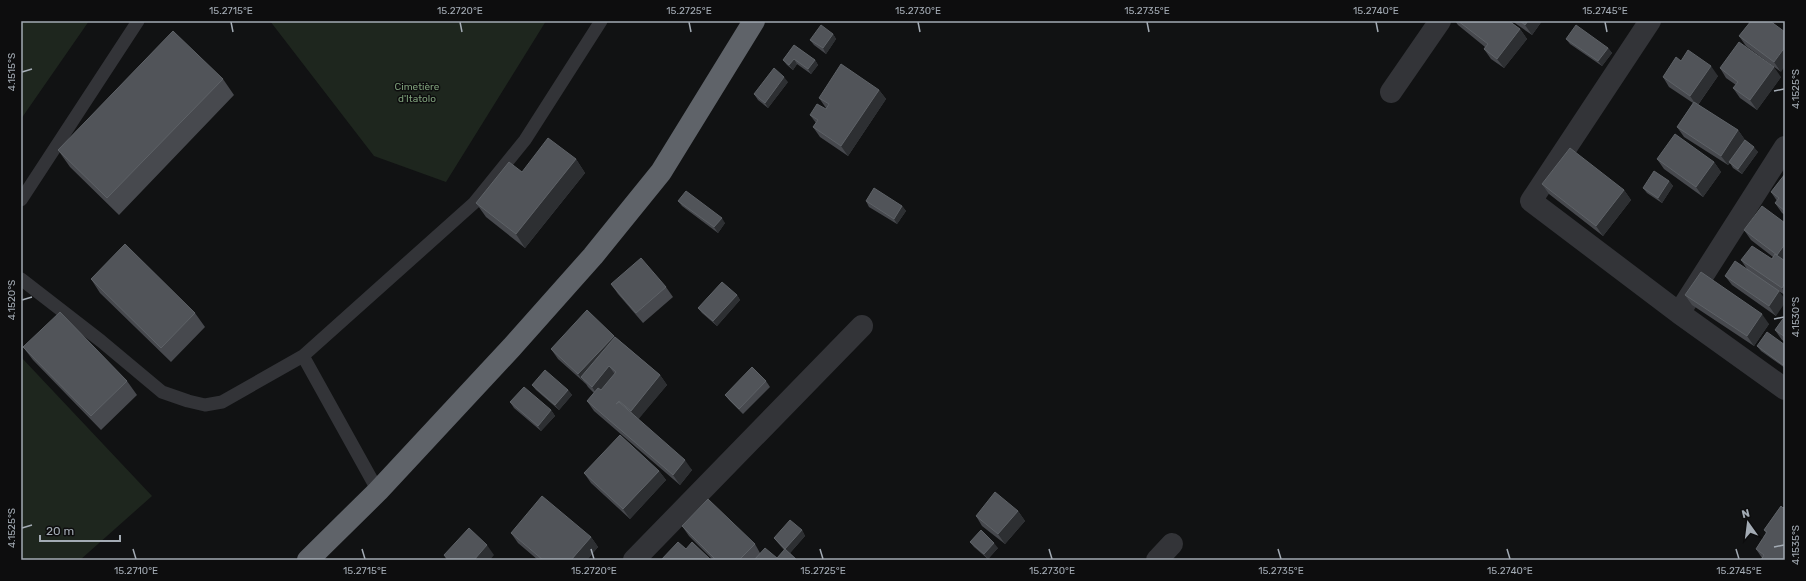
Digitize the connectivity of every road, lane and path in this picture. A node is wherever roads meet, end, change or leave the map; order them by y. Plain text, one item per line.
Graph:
1 (138, 21) edge
2 (601, 21) edge
3 (754, 21) edge
4 (1440, 21) edge
5 (1650, 21) edge
6 (1391, 92) dead end
7 (1785, 147) edge
8 (21, 200) edge
9 (21, 279) edge
10 (1679, 313) junction
11 (862, 326) dead end
12 (303, 356) junction
13 (1785, 389) edge
14 (378, 491) junction
15 (1172, 544) dead end
16 (308, 560) edge
17 (634, 560) edge
18 (1157, 560) edge

1 - 8 lane
2 - 12 lane
3 - 14 highway
4 - 6 street
5 - 10 street
7 - 10 street
9 - 12 lane
10 - 13 street
11 - 17 street
12 - 14 lane
14 - 16 highway
15 - 18 street

